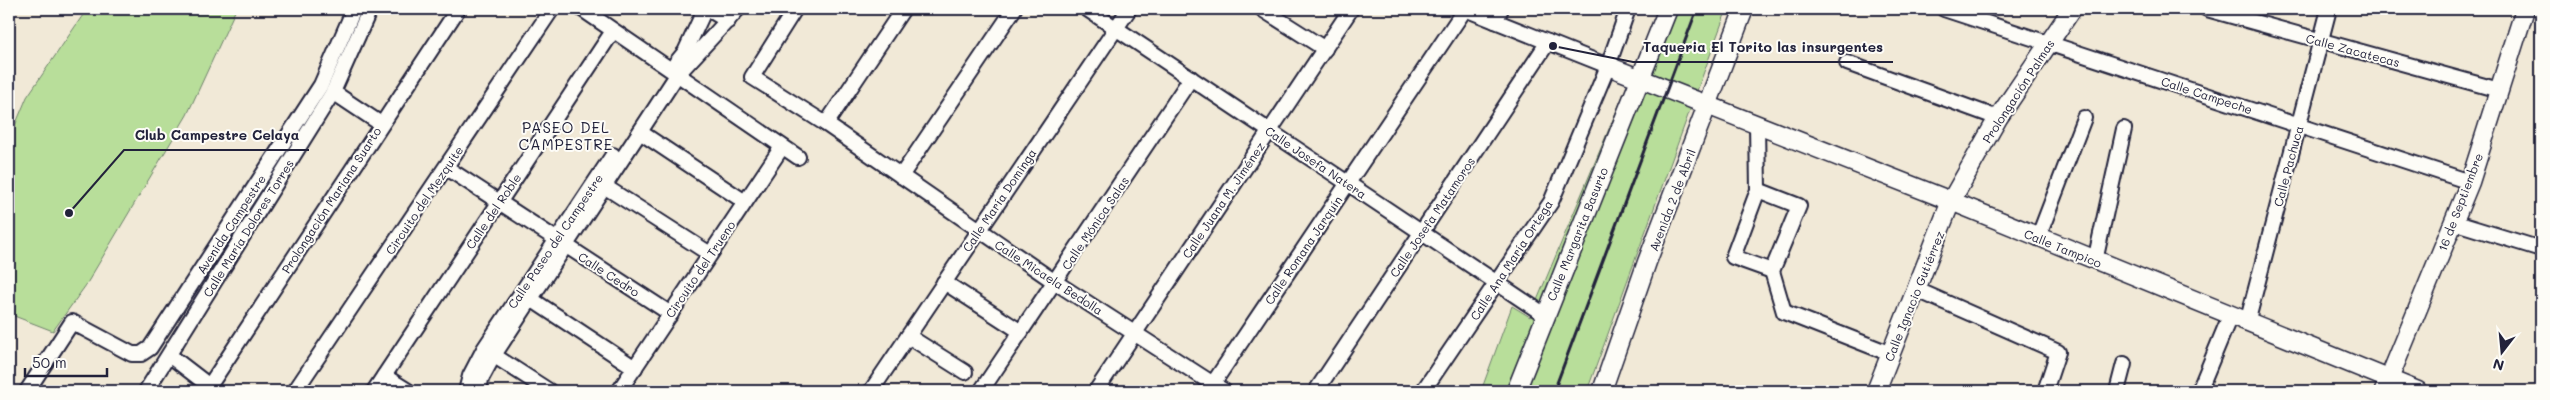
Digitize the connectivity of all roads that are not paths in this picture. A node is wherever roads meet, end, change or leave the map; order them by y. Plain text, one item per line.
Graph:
1 (354, 9) edge
2 (370, 9) edge
3 (458, 9) edge
4 (552, 9) edge
5 (582, 9) edge
6 (706, 9) edge
7 (738, 9) edge
8 (795, 9) edge
9 (903, 9) edge
10 (1014, 9) edge
11 (1087, 9) edge
12 (1129, 9) edge
13 (1262, 9) edge
14 (1351, 9) edge
15 (1465, 9) edge
16 (1628, 9) edge
17 (1668, 9) edge
18 (1744, 9) edge
19 (1944, 9) edge
20 (2072, 9) edge
21 (2207, 9) edge
22 (2329, 9) edge
23 (2525, 9) edge
24 (1498, 15) edge
25 (728, 21) junction
26 (1116, 28) junction
27 (614, 31) junction
28 (2320, 41) junction
29 (1548, 42) junction
30 (2048, 44) junction
31 (1325, 49) junction
32 (1847, 63) dead end
33 (1608, 66) junction
34 (674, 73) junction
35 (1191, 78) junction
36 (1639, 78) junction
37 (2498, 90) junction
38 (332, 92) junction
39 (1708, 104) junction
40 (1998, 118) junction
41 (2084, 118) dead end
42 (381, 124) junction
43 (826, 124) junction
44 (1757, 124) junction
45 (2299, 126) junction
46 (2124, 129) dead end
47 (1270, 131) junction
48 (640, 132) junction
49 (782, 147) junction
50 (798, 158) dead end
51 (447, 168) junction
52 (901, 176) junction
53 (2470, 182) junction
54 (1348, 183) junction
55 (604, 186) junction
56 (1758, 190) junction
57 (1951, 201) junction
58 (499, 202) junction
59 (745, 202) junction
60 (2452, 222) junction
61 (979, 230) junction
62 (1421, 233) junction
63 (2038, 238) junction
64 (561, 242) junction
65 (2541, 249) edge
66 (710, 254) junction
67 (2095, 261) junction
68 (1772, 271) junction
69 (944, 282) junction
70 (1055, 282) junction
71 (1497, 283) junction
72 (1915, 289) junction
73 (531, 299) junction
74 (670, 314) junction
75 (1545, 315) junction
76 (2230, 316) junction
77 (2247, 323) junction
78 (1022, 332) junction
79 (1134, 332) junction
80 (908, 336) junction
81 (489, 352) junction
82 (1891, 354) junction
83 (169, 355) junction
84 (2124, 364) dead end
85 (635, 368) junction
86 (1111, 369) junction
87 (965, 372) dead end
88 (384, 376) junction
89 (2388, 385) edge
90 (207, 388) edge
91 (1214, 389) edge
92 (27, 391) edge
93 (146, 391) edge
94 (295, 391) edge
95 (374, 391) edge
96 (408, 391) edge
97 (466, 391) edge
98 (479, 391) edge
99 (549, 391) edge
100 (619, 391) edge
101 (871, 391) edge
102 (981, 391) edge
103 (1086, 391) edge
104 (1096, 391) edge
105 (1316, 391) edge
106 (1423, 391) edge
107 (1516, 391) edge
108 (1602, 391) edge
109 (1876, 391) edge
110 (2045, 391) edge
111 (2117, 391) edge
112 (2199, 391) edge
113 (2418, 391) edge

1 - 92 street, Avenida Campestre
2 - 38 street, Calle María Dolores Torres
3 - 42 street, Prolongación Mariana Suarto
4 - 51 street, Circuito del Mezquite
5 - 27 street
6 - 25 street
6 - 34 street
7 - 25 street
8 - 43 street, Calle Micaela Bedolla
9 - 43 street
10 - 52 street
11 - 26 street, Calle Josefa Natera
12 - 26 street, Calle María Dominga
13 - 31 street
14 - 31 street, Calle Juana M. Jiménez
15 - 24 street
15 - 54 street, Calle Romana Jarquín
16 - 33 street, Calle Ana María Ortega
17 - 36 main road, Calle Margarita Basurto
18 - 39 main road, Avenida 2 de Abril
19 - 30 street, Calle Campeche
20 - 30 main road, Prolongación Palmas
21 - 28 street, Calle Zacatecas
22 - 28 street, Calle Pachuca
23 - 37 main road, 16 de Septiembre
24 - 29 street
25 - 34 street
26 - 35 street, Calle Josefa Natera
26 - 61 street, Calle María Dominga
27 - 34 street
27 - 58 street, Calle del Roble
28 - 37 street, Calle Zacatecas
28 - 45 street, Calle Pachuca
29 - 33 street
29 - 62 street, Calle Josefa Matamoros
30 - 40 main road, Prolongación Palmas
30 - 45 street, Calle Campeche
31 - 47 street, Calle Juana M. Jiménez
32 - 40 street
33 - 36 main road, Calle Tampico
33 - 71 street, Calle Ana María Ortega
34 - 48 street, Calle Paseo del Campestre
34 - 49 street
34 - 64 street, Calle Paseo del Campestre
35 - 47 street, Calle Josefa Natera
35 - 70 street, Calle Mónica Salas
36 - 39 main road, Calle Tampico
36 - 75 main road, Calle Margarita Basurto
37 - 53 main road, 16 de Septiembre
38 - 42 street
38 - 83 street, Calle María Dolores Torres
39 - 44 main road, Calle Tampico
39 - 108 main road, Avenida 2 de Abril
40 - 57 main road, Prolongación Palmas
41 - 63 street
42 - 90 street, Prolongación Mariana Suarto
43 - 52 street, Calle Micaela Bedolla
44 - 56 street
44 - 57 main road, Calle Tampico
45 - 53 street, Calle Campeche
45 - 77 street, Calle Pachuca
46 - 67 street
47 - 54 street, Calle Josefa Natera
47 - 79 street, Calle Juana M. Jiménez
48 - 55 street, Calle Paseo del Campestre
48 - 59 street
49 - 50 street
49 - 59 street, Circuito del Trueno
51 - 58 street, Calle Cedro
51 - 94 street, Circuito del Mezquite
52 - 61 street, Calle Micaela Bedolla
53 - 60 main road, 16 de Septiembre
54 - 62 street, Calle Josefa Natera
54 - 91 street, Calle Romana Jarquín
55 - 64 street, Calle Paseo del Campestre
55 - 66 street
56 - 68 street
56 - 68 street
57 - 63 main road, Calle Tampico
57 - 72 main road, Calle Ignacio Gutiérrez
58 - 64 street, Calle Cedro
58 - 88 street, Calle del Roble
59 - 66 street, Circuito del Trueno
60 - 65 street
60 - 89 main road, 16 de Septiembre
61 - 69 street, Calle María Dominga
61 - 70 street, Calle Micaela Bedolla
62 - 71 street, Calle Josefa Natera
62 - 105 street, Calle Josefa Matamoros
63 - 67 main road, Calle Tampico
64 - 73 street, Calle Paseo del Campestre
64 - 74 street, Calle Cedro
64 - 81 street, Calle Paseo del Campestre
66 - 74 street, Circuito del Trueno
67 - 76 main road, Calle Tampico
68 - 82 street
69 - 78 street
69 - 80 street, Calle María Dominga
70 - 78 street, Calle Mónica Salas
70 - 79 street, Calle Micaela Bedolla
71 - 75 street, Calle Josefa Natera
71 - 106 street, Calle Ana María Ortega
72 - 82 main road, Calle Ignacio Gutiérrez
72 - 110 street
73 - 81 street, Calle Paseo del Campestre
73 - 85 street
74 - 85 street, Circuito del Trueno
75 - 107 main road, Calle Margarita Basurto
76 - 77 main road, Calle Tampico
76 - 112 street
77 - 89 main road, Calle Tampico
78 - 102 street, Calle Mónica Salas
79 - 86 street, Calle Juana M. Jiménez
79 - 91 street, Calle Micaela Bedolla
80 - 87 street
80 - 101 street, Calle María Dominga
81 - 97 street, Calle Paseo del Campestre
81 - 98 street, Calle Paseo del Campestre
81 - 99 street
82 - 109 main road, Calle Ignacio Gutiérrez
83 - 90 street
83 - 93 street, Calle María Dolores Torres
84 - 111 street
85 - 100 street, Circuito del Trueno
86 - 103 street
86 - 104 street, Calle Juana M. Jiménez
88 - 95 street, Calle del Roble
88 - 96 street
89 - 113 main road, Calle Tampico

